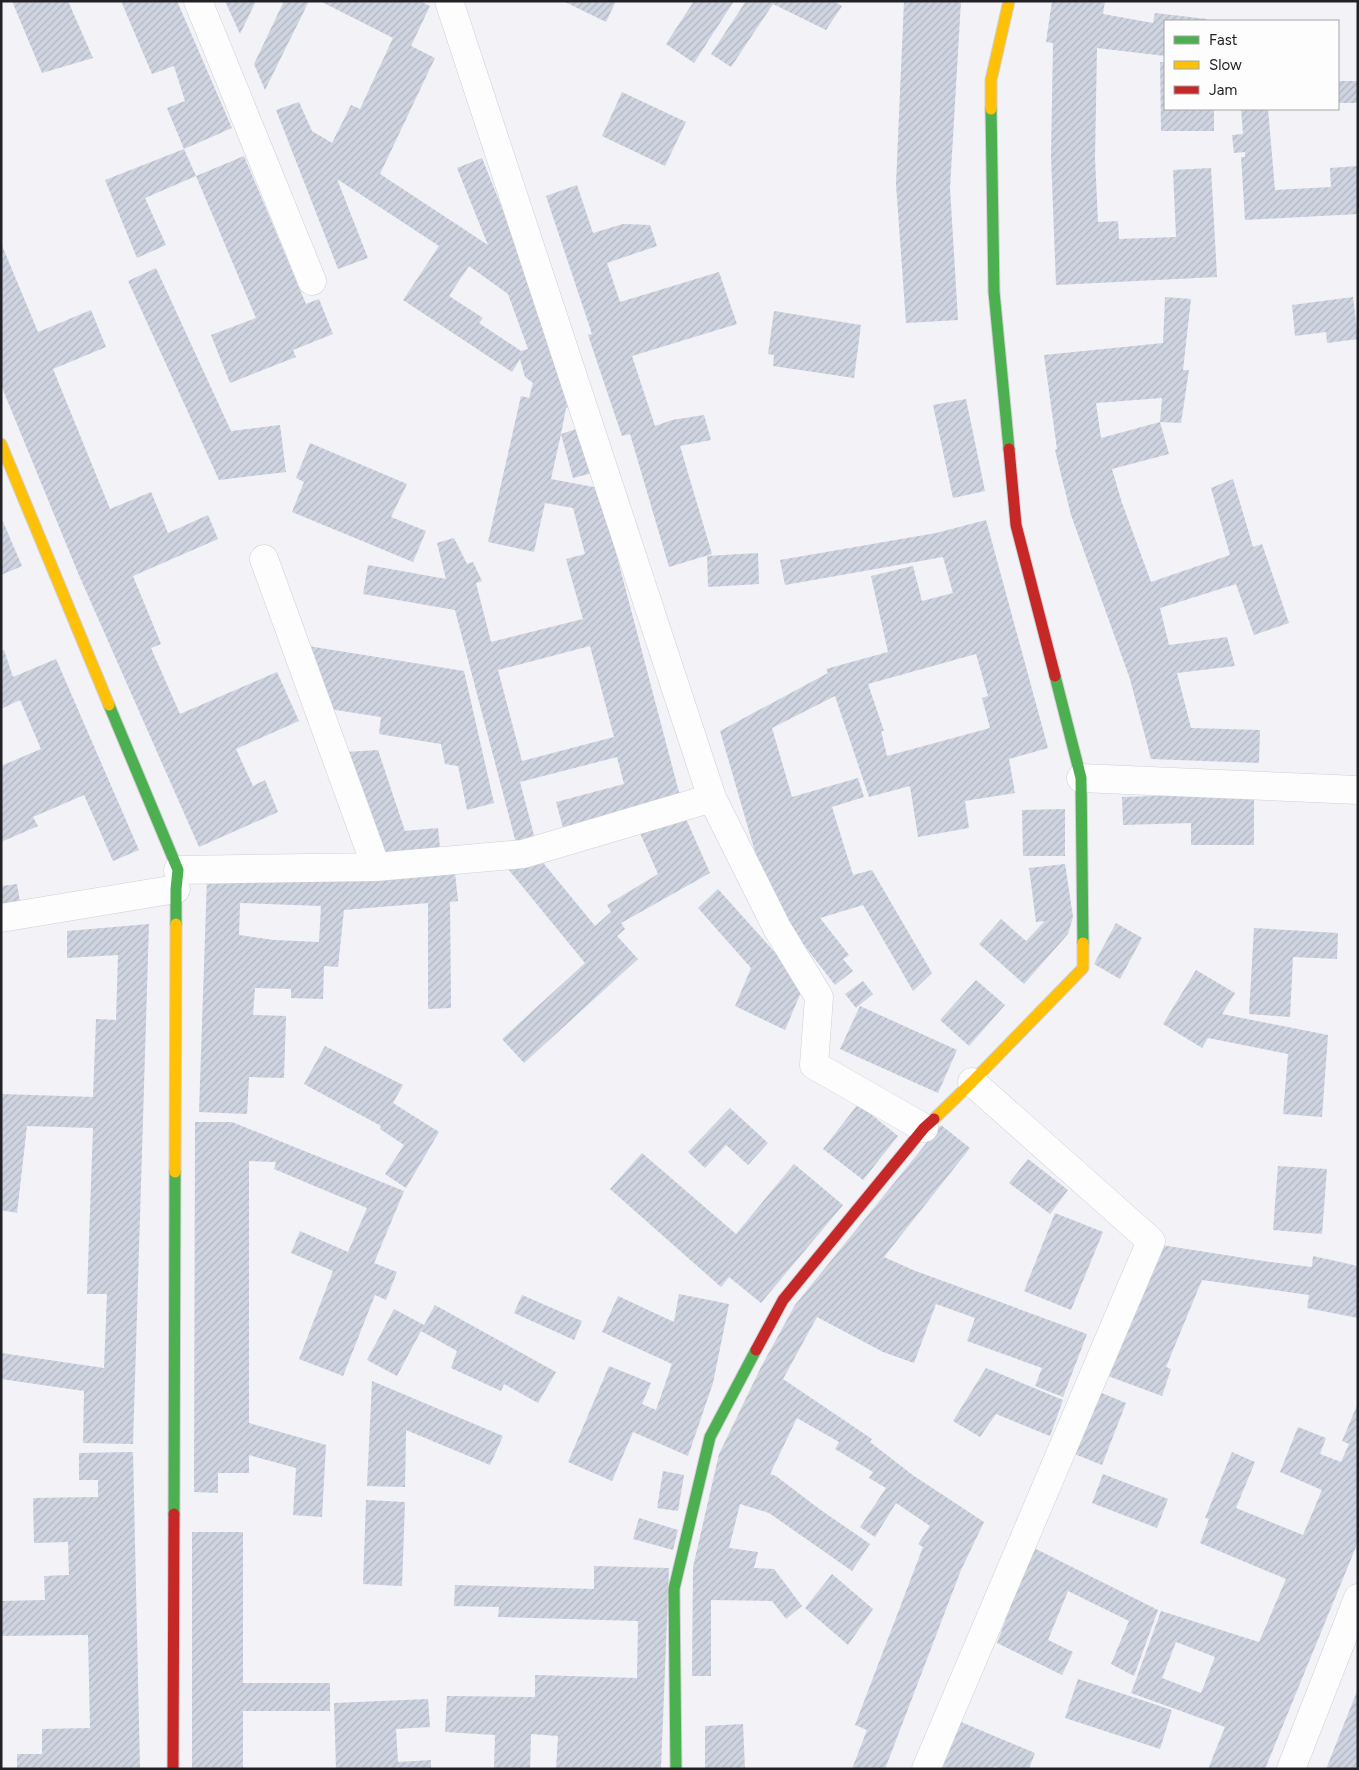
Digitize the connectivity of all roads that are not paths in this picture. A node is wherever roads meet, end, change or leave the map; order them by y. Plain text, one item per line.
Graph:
1 (198, 1) edge
2 (449, 1) edge
3 (1009, 1) edge
4 (312, 280) dead end
5 (1, 444) edge
6 (264, 559) dead end
7 (1080, 778) junction
8 (1358, 790) edge
9 (712, 798) junction
10 (376, 867) junction
11 (177, 880) junction
12 (1, 918) edge
13 (972, 1082) junction
14 (924, 1128) junction
15 (1358, 1598) edge
16 (173, 1769) edge
17 (676, 1769) edge
18 (926, 1769) edge
19 (1291, 1769) edge

1 - 4 street
2 - 9 street
3 - 7 street
5 - 11 street
6 - 10 street
7 - 8 street
7 - 13 street
9 - 10 street
9 - 14 street
10 - 11 street
11 - 12 street
11 - 16 street
13 - 14 street
13 - 18 street
14 - 17 street
15 - 19 street

